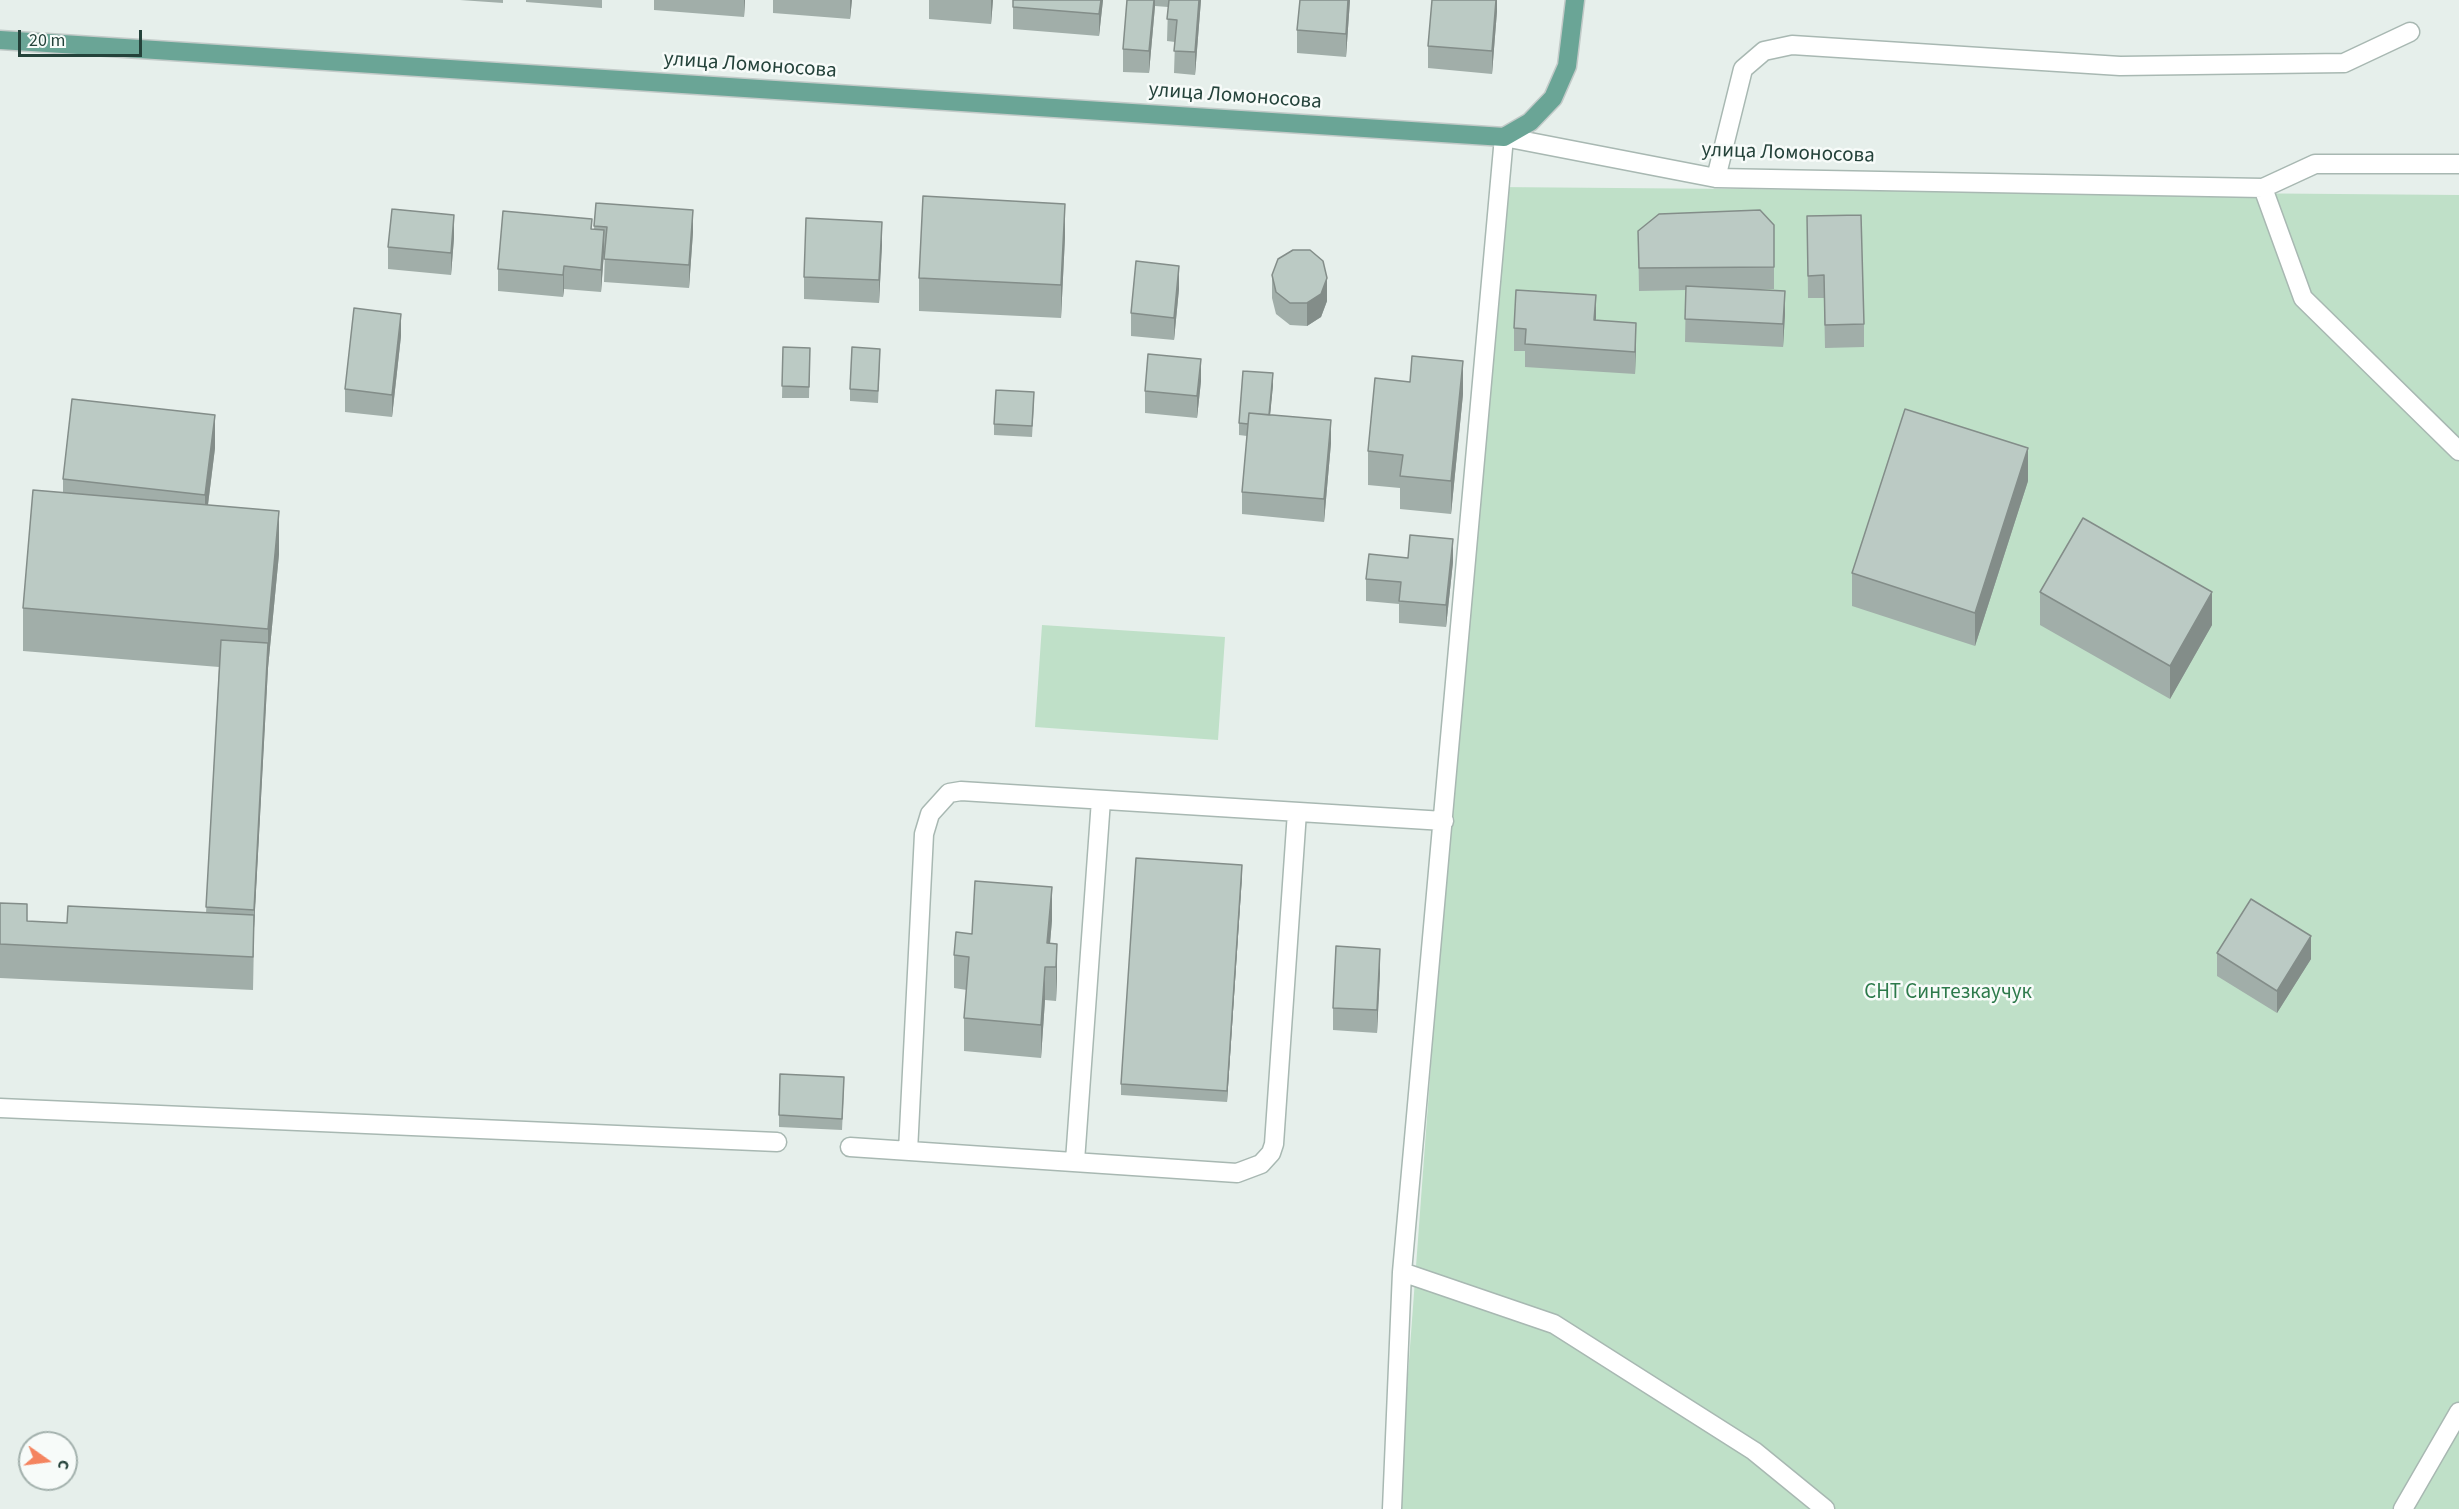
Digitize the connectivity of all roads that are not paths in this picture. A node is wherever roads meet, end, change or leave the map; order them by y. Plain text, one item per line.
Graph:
1 (1575, 0) edge
2 (2410, 32) dead end
3 (0, 40) edge
4 (1504, 137) junction
5 (2459, 164) edge
6 (1716, 178) junction
7 (2262, 188) junction
8 (2459, 452) edge
9 (1101, 800) junction
10 (1297, 812) junction
11 (1444, 820) junction
12 (0, 1108) edge
13 (777, 1142) dead end
14 (850, 1147) dead end
15 (908, 1151) junction
16 (1075, 1161) junction
17 (1402, 1272) junction
18 (2459, 1412) edge
19 (1392, 1509) edge
20 (1825, 1509) edge
21 (2403, 1509) edge

1 - 4 main road
2 - 6 street
3 - 4 main road, улица Ломоносова
4 - 6 street, улица Ломоносова
4 - 11 street
5 - 7 street, улица Ломоносова
6 - 7 street, улица Ломоносова
7 - 8 street
9 - 10 street
9 - 15 street
9 - 16 street
10 - 11 street
10 - 16 street
11 - 17 street
12 - 13 street
14 - 15 street
15 - 16 street
17 - 19 street
17 - 20 street
18 - 21 street

